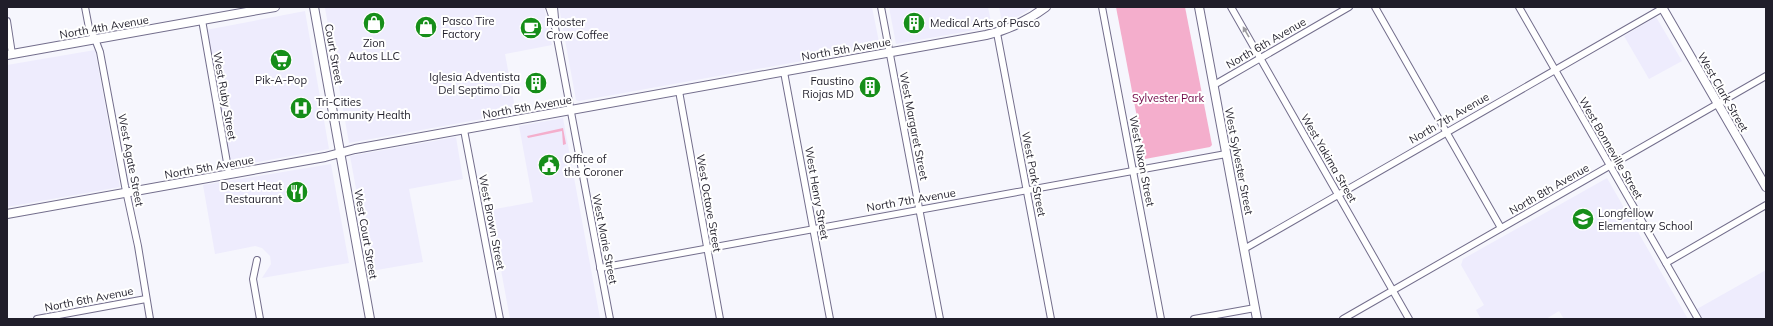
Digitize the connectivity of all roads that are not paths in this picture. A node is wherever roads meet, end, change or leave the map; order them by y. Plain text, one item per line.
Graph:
1 (84, 7) edge
2 (275, 7) edge
3 (314, 7) edge
4 (549, 7) edge
5 (554, 7) edge
6 (881, 7) edge
7 (1046, 7) edge
8 (1102, 7) edge
9 (1199, 7) edge
10 (1231, 7) edge
11 (1349, 7) edge
12 (1374, 7) edge
13 (1519, 7) edge
14 (1663, 7) edge
15 (202, 20) junction
16 (7, 21) edge
17 (554, 22) junction
18 (997, 33) junction
19 (95, 39) junction
20 (890, 52) junction
21 (10, 55) edge
22 (1261, 58) junction
23 (1555, 70) junction
24 (784, 72) junction
25 (1766, 76) edge
26 (1214, 85) junction
27 (679, 91) junction
28 (1718, 104) junction
29 (571, 110) junction
30 (464, 130) junction
31 (1447, 132) junction
32 (340, 153) junction
33 (1226, 154) junction
34 (1610, 166) junction
35 (1133, 171) junction
36 (229, 174) junction
37 (1766, 187) edge
38 (1027, 190) junction
39 (127, 193) junction
40 (1338, 194) junction
41 (1766, 205) edge
42 (919, 210) junction
43 (7, 214) edge
44 (1502, 228) junction
45 (813, 229) junction
46 (707, 248) junction
47 (1244, 249) junction
48 (257, 260) dead end
49 (1666, 263) junction
50 (600, 268) junction
51 (1393, 290) junction
52 (146, 299) junction
53 (1255, 308) junction
54 (37, 319) edge
55 (150, 319) edge
56 (260, 319) edge
57 (370, 319) edge
58 (500, 319) edge
59 (610, 319) edge
60 (720, 319) edge
61 (830, 319) edge
62 (940, 319) edge
63 (1050, 319) edge
64 (1161, 319) edge
65 (1194, 319) edge
66 (1257, 319) edge
67 (1343, 319) edge
68 (1409, 319) edge
69 (1698, 319) edge

1 - 19 street, West Agate Street
2 - 15 street, North 4th Avenue
3 - 32 street, Court Street
4 - 17 street, West Marie Street
5 - 17 street, West Marie Street
6 - 20 street, West Margaret Street
7 - 18 street, North 5th Avenue
8 - 35 street, West Nixon Street
9 - 26 street, West Sylvester Street
22 -> 10 street, West Yakima Street
11 - 22 street, North 6th Avenue
12 - 31 street
13 - 23 street, West Bonneville Street
14 - 23 street, North 7th Avenue
14 - 28 street, West Clark Street
15 - 19 street, North 4th Avenue
15 - 36 street, West Ruby Street
16 - 21 street
17 - 29 street, West Marie Street
18 - 20 street, North 5th Avenue
18 - 38 street, West Park Street
19 - 21 street, North 4th Avenue
19 - 39 street, West Agate Street
20 - 24 street, North 5th Avenue
20 - 42 street, West Margaret Street
22 - 26 street, North 6th Avenue
22 - 40 street, West Yakima Street
23 - 31 street, North 7th Avenue
23 - 34 street, West Bonneville Street
24 - 27 street, North 5th Avenue
24 - 45 street, West Henry Street
25 - 28 street, North 8th Avenue
26 - 33 street, West Sylvester Street
27 - 29 street, North 5th Avenue
27 - 46 street, West Octave Street
28 - 34 street, North 8th Avenue
28 - 37 street, West Clark Street
29 - 30 street, North 5th Avenue
29 - 50 street, West Marie Street
30 - 32 street, North 5th Avenue
30 - 58 street, West Brown Street
31 - 40 street, North 7th Avenue
31 - 44 street
32 - 36 street, North 5th Avenue
32 - 57 street, West Court Street
33 - 35 street, North 7th Avenue
33 - 47 street, West Sylvester Street
34 - 44 street, North 8th Avenue
34 - 49 street, West Bonneville Street
35 - 38 street, North 7th Avenue
35 - 64 street, West Nixon Street
36 - 39 street, North 5th Avenue
38 - 42 street, North 7th Avenue
38 - 63 street, West Park Street
39 - 43 street, North 5th Avenue
39 - 52 street, West Agate Street
40 - 47 street, North 7th Avenue
40 - 51 street, West Yakima Street
41 - 49 street
42 - 45 street, North 7th Avenue
42 - 62 street, West Margaret Street
44 - 51 street, North 8th Avenue
45 - 46 street, North 7th Avenue
45 - 61 street, West Henry Street
46 - 50 street, North 7th Avenue
46 - 60 street, West Octave Street
47 - 53 street, West Sylvester Street
48 - 56 street
49 - 69 street, West Bonneville Street
50 - 59 street, West Marie Street
51 - 67 street, North 8th Avenue
51 - 68 street, West Yakima Street
52 - 54 street, North 6th Avenue
52 - 55 street, West Agate Street
53 - 65 street
53 - 66 street, West Sylvester Street

